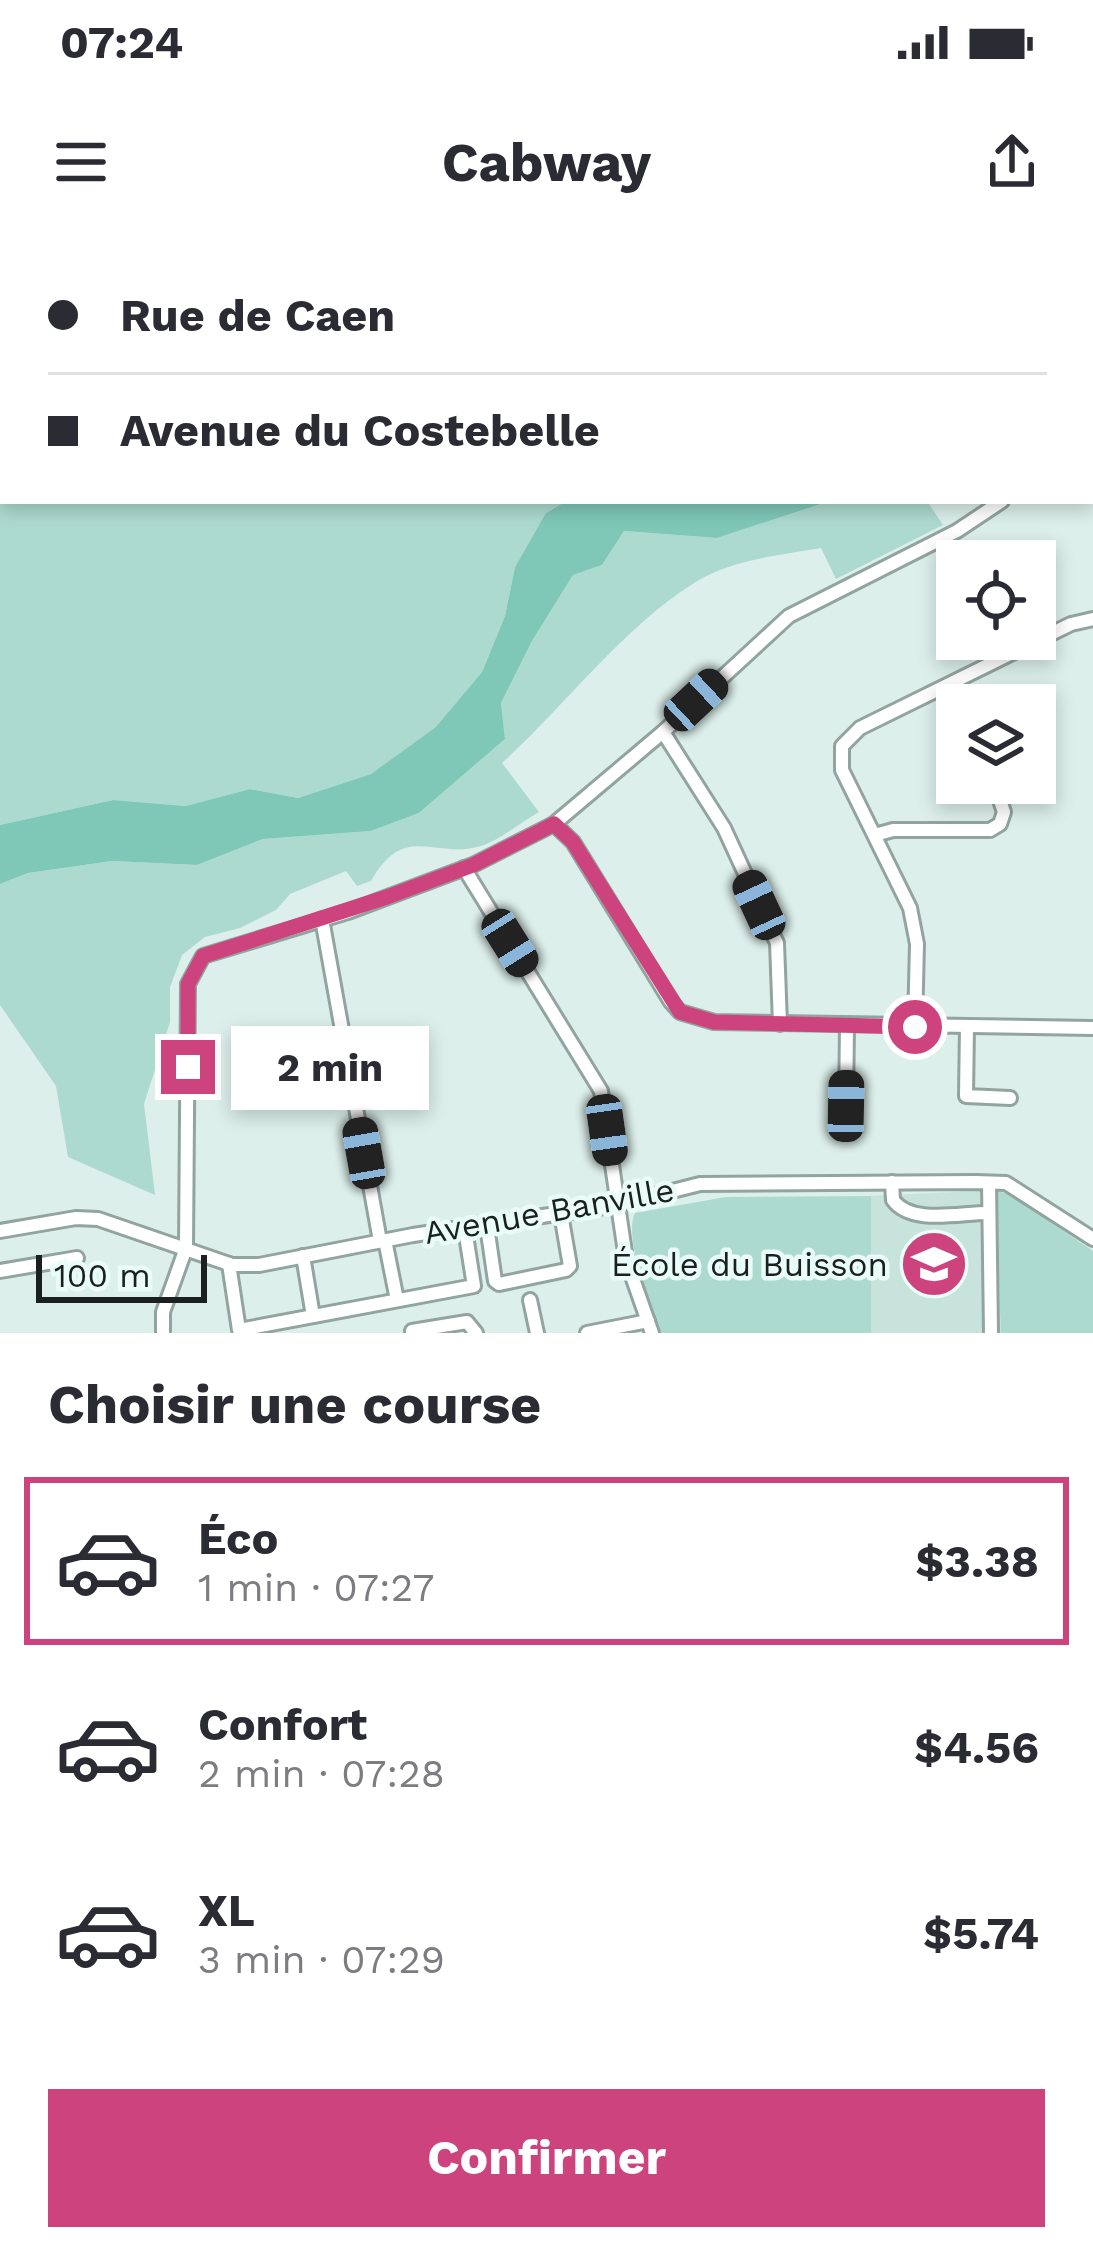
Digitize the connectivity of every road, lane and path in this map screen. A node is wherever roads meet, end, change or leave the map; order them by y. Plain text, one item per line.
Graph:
1 (998, 504) edge
2 (1093, 620) edge
3 (951, 684) edge
4 (936, 691) edge
5 (663, 732) junction
6 (1001, 804) edge
7 (554, 824) junction
8 (875, 835) junction
9 (464, 868) junction
10 (322, 919) junction
11 (780, 1024) junction
12 (847, 1026) junction
13 (915, 1027) junction
14 (967, 1027) junction
15 (1093, 1028) edge
16 (348, 1064) junction
17 (306, 1071) dead end
18 (1010, 1098) dead end
19 (846, 1106) dead end
20 (892, 1182) junction
21 (988, 1183) junction
22 (617, 1205) junction
23 (987, 1213) junction
24 (561, 1214) junction
25 (1093, 1219) edge
26 (487, 1226) junction
27 (465, 1229) junction
28 (0, 1231) edge
29 (1089, 1235) edge
30 (382, 1241) junction
31 (186, 1248) junction
32 (303, 1256) junction
33 (77, 1258) dead end
34 (229, 1264) junction
35 (0, 1271) edge
36 (398, 1300) junction
37 (530, 1300) dead end
38 (313, 1316) junction
39 (650, 1327) edge
40 (412, 1331) edge
41 (163, 1333) edge
42 (476, 1333) edge
43 (537, 1333) edge
44 (587, 1333) edge
45 (992, 1333) edge

1 - 5 street
2 - 3 street
4 - 8 street
5 - 7 street
5 - 11 street
6 - 8 street
7 - 9 street
7 - 11 street
8 - 13 street
9 - 10 street
9 - 22 street
10 - 16 street
10 - 31 street
11 - 12 street
12 - 13 street
12 - 19 street
13 - 14 street
14 - 15 street
14 - 18 street
16 - 17 street
16 - 30 street
20 - 21 street, Avenue Banville
20 - 22 street, Avenue Banville
20 - 23 street
21 - 23 street
21 - 29 street, Avenue Banville
22 - 24 street, Avenue Banville
22 - 39 street
23 - 45 street
24 - 26 street, Avenue Banville
24 - 26 street
25 - 29 street
26 - 27 street, Avenue Banville
27 - 30 street, Avenue Banville
27 - 36 street
28 - 31 street, Avenue Banville
30 - 32 street, Avenue Banville
30 - 36 street
31 - 34 street, Avenue Banville
31 - 41 street
32 - 34 street, Avenue Banville
32 - 38 street
33 - 35 street
34 - 38 street
36 - 38 street
37 - 43 street
39 - 44 street
40 - 42 street

